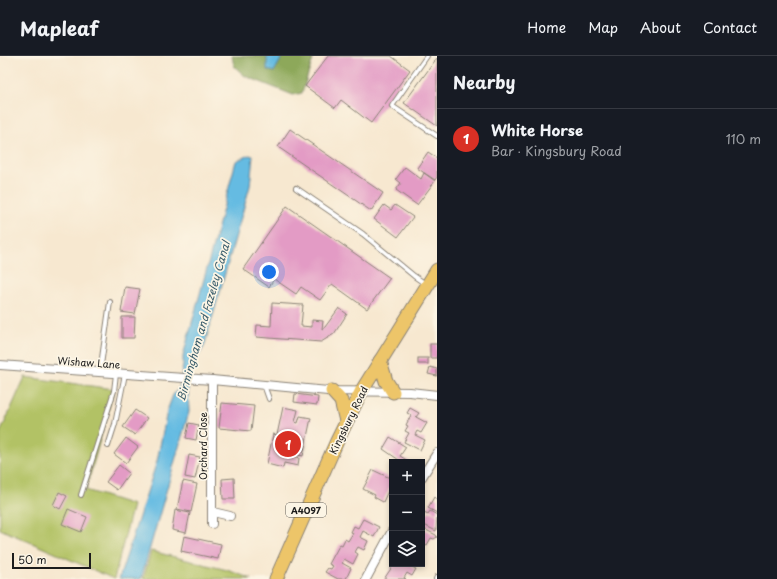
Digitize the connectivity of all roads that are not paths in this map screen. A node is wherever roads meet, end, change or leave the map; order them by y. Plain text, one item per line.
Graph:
1 (427, 56) edge
2 (437, 136) edge
3 (296, 188) dead end
4 (437, 270) edge
5 (427, 285) junction
6 (110, 302) dead end
7 (380, 361) junction
8 (0, 365) edge
9 (100, 372) junction
10 (121, 374) junction
11 (212, 380) junction
12 (264, 385) junction
13 (332, 391) junction
14 (361, 392) junction
15 (393, 392) junction
16 (437, 394) edge
17 (269, 399) dead end
18 (346, 421) junction
19 (108, 446) dead end
20 (437, 453) edge
21 (425, 472) edge
22 (81, 495) dead end
23 (213, 512) junction
24 (230, 516) dead end
25 (212, 524) dead end
26 (389, 537) edge
27 (276, 579) edge
28 (366, 579) edge

1 - 2 lane
3 - 5 lane
4 - 5 main road, Kingsbury Road / A4097
5 - 7 main road, Kingsbury Road / A4097
6 - 9 lane
7 - 14 main road, Kingsbury Road / A4097
7 - 15 main road
8 - 9 street, Wishaw Lane
9 - 10 street, Wishaw Lane
10 - 11 street, Wishaw Lane
10 - 19 lane
10 - 22 lane
11 - 12 street
11 - 23 street, Orchard Close
12 - 13 street
12 - 17 lane
13 - 14 street
13 - 18 main road
14 - 15 street
14 - 18 main road, Kingsbury Road / A4097
15 - 16 street
18 - 27 main road, Kingsbury Road / A4097
20 - 21 street
23 - 24 street
23 - 25 street, Orchard Close
26 - 28 street

